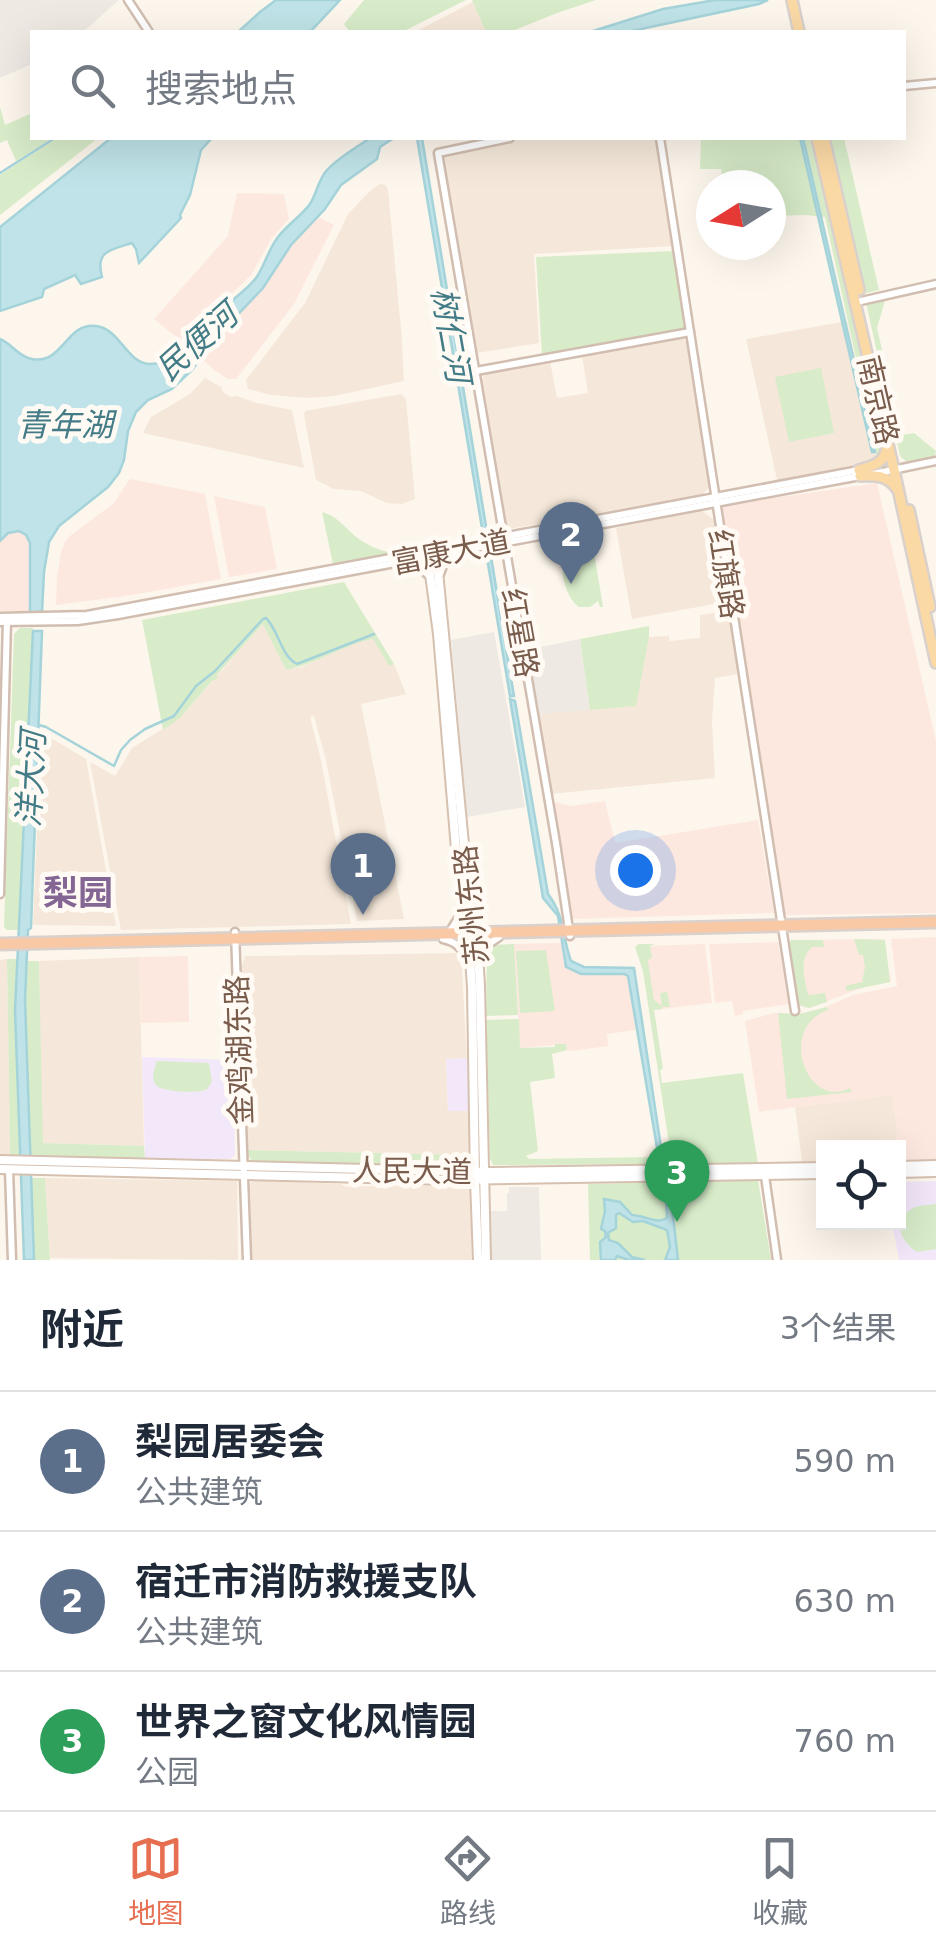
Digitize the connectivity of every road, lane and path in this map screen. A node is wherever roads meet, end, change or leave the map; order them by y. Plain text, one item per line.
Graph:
1 (128, 0) edge
2 (789, 0) edge
3 (148, 30) edge
4 (796, 30) edge
5 (936, 83) edge
6 (906, 86) edge
7 (500, 140) edge
8 (660, 140) edge
9 (820, 140) edge
10 (821, 140) edge
11 (936, 284) edge
12 (861, 301) junction
13 (690, 332) junction
14 (476, 371) junction
15 (886, 434) junction
16 (936, 461) edge
17 (896, 467) junction
18 (860, 473) junction
19 (900, 496) junction
20 (715, 500) junction
21 (504, 540) junction
22 (466, 549) junction
23 (432, 554) junction
24 (398, 561) junction
25 (436, 586) junction
26 (4, 620) edge
27 (936, 634) edge
28 (936, 663) edge
29 (0, 738) edge
30 (458, 851) junction
31 (0, 894) edge
32 (474, 911) junction
33 (936, 925) edge
34 (782, 929) junction
35 (570, 934) junction
36 (499, 935) junction
37 (472, 936) junction
38 (443, 937) junction
39 (236, 938) junction
40 (0, 946) edge
41 (795, 1011) dead end
42 (477, 1020) junction
43 (0, 1160) edge
44 (936, 1165) edge
45 (906, 1168) edge
46 (5, 1169) edge
47 (220, 1170) junction
48 (906, 1170) edge
49 (243, 1171) junction
50 (816, 1171) edge
51 (816, 1172) edge
52 (936, 1172) edge
53 (636, 1174) junction
54 (479, 1176) junction
55 (764, 1176) junction
56 (12, 1260) edge
57 (247, 1260) edge
58 (478, 1260) edge
59 (486, 1260) edge
60 (776, 1260) edge

1 - 3 street
2 - 4 main road
5 - 6 street
7 - 14 street, 红星路
8 - 13 street, 红旗路
9 - 15 main road, 南京路
10 - 12 main road, 南京路
11 - 12 street
12 - 17 main road, 南京路
13 - 14 street
13 - 20 street, 红旗路
14 - 21 street, 红星路
15 - 17 main road, 南京路
15 - 18 main road
16 - 17 street, 富康大道
17 - 18 street, 富康大道
17 - 19 main road, 南京路
17 - 27 main road, 南京路
18 - 19 main road
18 - 20 street, 富康大道
19 - 28 main road, 南京路
20 - 21 street, 富康大道
20 - 34 street, 红旗路
21 - 22 street, 富康大道
21 - 23 street, 富康大道
21 - 35 street, 红星路
22 - 23 street, 富康大道
22 - 25 street
23 - 24 street, 富康大道
23 - 25 main road, 苏州东路
24 - 25 street
24 - 26 street, 富康大道
25 - 30 main road, 苏州东路
25 - 32 main road, 苏州东路
26 - 29 street
26 - 31 street
30 - 37 main road, 苏州东路
30 - 38 street
32 - 36 street
32 - 37 main road, 苏州东路
33 - 34 highway
34 - 35 highway
34 - 41 street, 红旗路
35 - 36 highway
36 - 37 highway
36 - 42 street
37 - 38 highway
37 - 42 main road, 苏州东路
38 - 39 highway
38 - 42 street
39 - 40 highway
39 - 49 street, 金鸡湖东路
42 - 54 main road, 苏州东路
43 - 47 main road, 人民大道
44 - 45 main road
46 - 47 main road, 人民大道
46 - 56 street
47 - 49 main road, 人民大道
48 - 52 main road
49 - 54 main road, 人民大道
49 - 57 street, 金鸡湖东路
50 - 53 main road, 人民大道
51 - 55 main road, 人民大道
53 - 54 main road, 人民大道
53 - 55 main road, 人民大道
54 - 58 main road, 苏州东路
54 - 59 main road, 苏州东路
55 - 60 street

